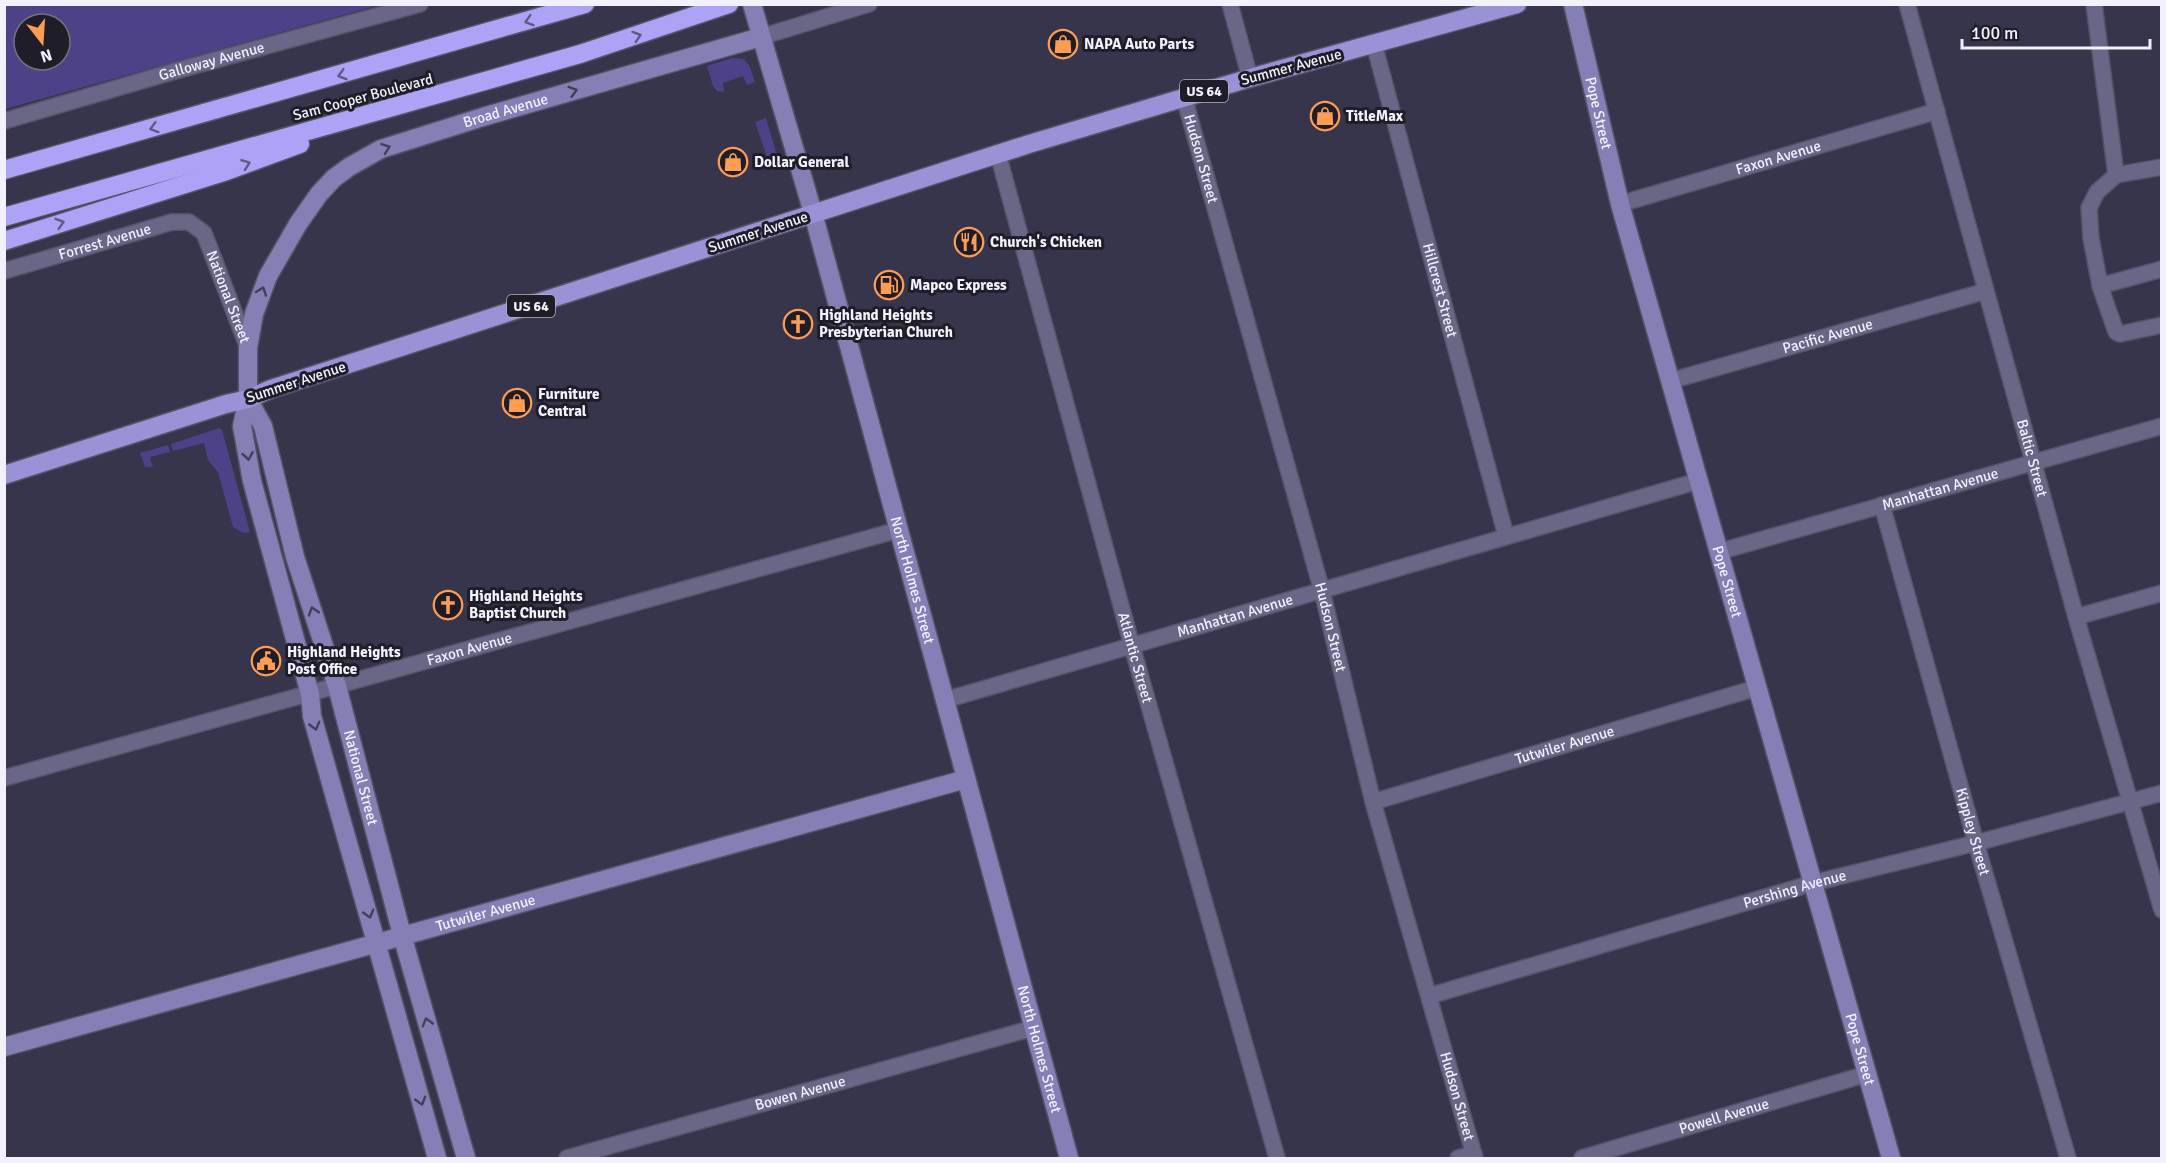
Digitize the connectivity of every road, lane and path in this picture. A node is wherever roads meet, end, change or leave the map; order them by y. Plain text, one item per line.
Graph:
1 (420, 4) edge
2 (585, 4) edge
3 (729, 4) edge
4 (752, 4) edge
5 (869, 4) edge
6 (1230, 4) edge
7 (1517, 4) edge
8 (1573, 4) edge
9 (1907, 4) edge
10 (2094, 4) edge
11 (761, 37) junction
12 (1374, 44) junction
13 (1250, 78) junction
14 (441, 95) junction
15 (1184, 97) junction
16 (1937, 111) junction
17 (4, 121) edge
18 (998, 154) junction
19 (2162, 166) edge
20 (4, 170) edge
21 (2116, 175) junction
22 (1620, 204) junction
23 (813, 213) junction
24 (4, 217) edge
25 (204, 233) joint
26 (4, 241) edge
27 (2162, 269) edge
28 (4, 271) edge
29 (2100, 286) junction
30 (1986, 291) junction
31 (2162, 325) edge
32 (248, 348) junction
33 (1670, 381) junction
34 (248, 399) junction
35 (2162, 426) edge
36 (2033, 462) junction
37 (4, 475) edge
38 (1698, 481) junction
39 (1882, 505) junction
40 (898, 530) junction
41 (1506, 536) junction
42 (1718, 552) junction
43 (1322, 591) junction
44 (2162, 593) edge
45 (2076, 617) junction
46 (1132, 645) junction
47 (337, 686) junction
48 (1756, 688) junction
49 (310, 694) junction
50 (945, 700) junction
51 (4, 778) edge
52 (966, 779) junction
53 (2162, 793) edge
54 (2131, 801) junction
55 (1373, 802) junction
56 (1976, 843) junction
57 (1813, 882) junction
58 (2162, 910) edge
59 (402, 936) junction
60 (377, 943) junction
61 (1429, 996) junction
62 (1033, 1028) junction
63 (4, 1047) edge
64 (1867, 1074) junction
65 (1474, 1156) edge
66 (437, 1158) edge
67 (466, 1158) edge
68 (567, 1158) edge
69 (1069, 1158) edge
70 (1277, 1158) edge
71 (1458, 1158) edge
72 (1582, 1158) edge
73 (1891, 1158) edge
74 (2068, 1158) edge

1 - 17 street, Galloway Avenue
2 -> 20 highway, Sam Cooper Boulevard
14 -> 3 highway, Sam Cooper Boulevard
4 - 11 street, North Holmes Street
5 - 11 street, Broad Avenue
6 - 13 street
7 - 12 main road, Summer Avenue / US 64
8 - 22 street, Pope Street
9 - 16 street, Baltic Street
10 - 21 street
11 - 23 street, North Holmes Street
32 -> 11 street, Broad Avenue
12 - 13 main road, Summer Avenue / US 64
12 - 41 street, Hillcrest Street
13 - 15 main road, Summer Avenue / US 64
14 - 24 highway, Sam Cooper Boulevard
26 -> 14 highway
15 - 18 main road, Summer Avenue / US 64
15 - 43 street, Hudson Street
16 - 22 street, Faxon Avenue
16 - 30 street, Baltic Street
18 - 23 main road, Summer Avenue / US 64
18 - 46 street, Atlantic Street
19 - 21 street
21 - 29 street
22 - 33 street, Pope Street
23 - 34 main road, Summer Avenue / US 64
23 - 40 street, North Holmes Street
25 - 28 street, Forrest Avenue
25 - 32 street, National Street
27 - 29 street
29 - 31 street
30 - 33 street, Pacific Avenue
30 - 36 street, Baltic Street
32 - 34 street, National Street
33 - 38 street, Pope Street
34 - 37 main road, Summer Avenue / US 64
47 -> 34 street, National Street
34 -> 49 street, National Street
35 - 36 street, Manhattan Avenue
36 - 39 street, Manhattan Avenue
36 - 45 street, Baltic Street
38 - 41 street, Manhattan Avenue
38 - 42 street, Pope Street
39 - 42 street, Manhattan Avenue
39 - 56 street, Kippley Street
40 - 47 street, Faxon Avenue
40 - 50 street, North Holmes Street
41 - 43 street, Manhattan Avenue
42 - 48 street, Pope Street
43 - 46 street, Manhattan Avenue
43 - 55 street, Hudson Street
44 - 45 street
45 - 54 street, Baltic Street
46 - 50 street, Manhattan Avenue
46 - 70 street, Atlantic Street
47 - 49 street, Faxon Avenue
47 - 59 street, National Street
48 - 55 street, Tutwiler Avenue
48 - 57 street, Pope Street
49 - 51 street, Faxon Avenue
49 -> 60 street, National Street
50 - 52 street, North Holmes Street
52 - 59 street, Tutwiler Avenue
52 - 62 street, North Holmes Street
53 - 54 street, Pershing Avenue
54 - 56 street, Pershing Avenue
54 - 58 street, Baltic Street
55 - 61 street, Hudson Street
56 - 57 street, Pershing Avenue
56 - 74 street, Kippley Street
57 - 61 street, Pershing Avenue
57 - 64 street, Pope Street
59 - 60 street, Tutwiler Avenue
67 -> 59 street, National Street
60 - 63 street, Tutwiler Avenue
60 -> 66 street, National Street
61 - 65 street, Hudson Street
62 - 68 street, Bowen Avenue
62 - 69 street, North Holmes Street
64 - 72 street, Powell Avenue
64 - 73 street, Pope Street
65 - 71 street

